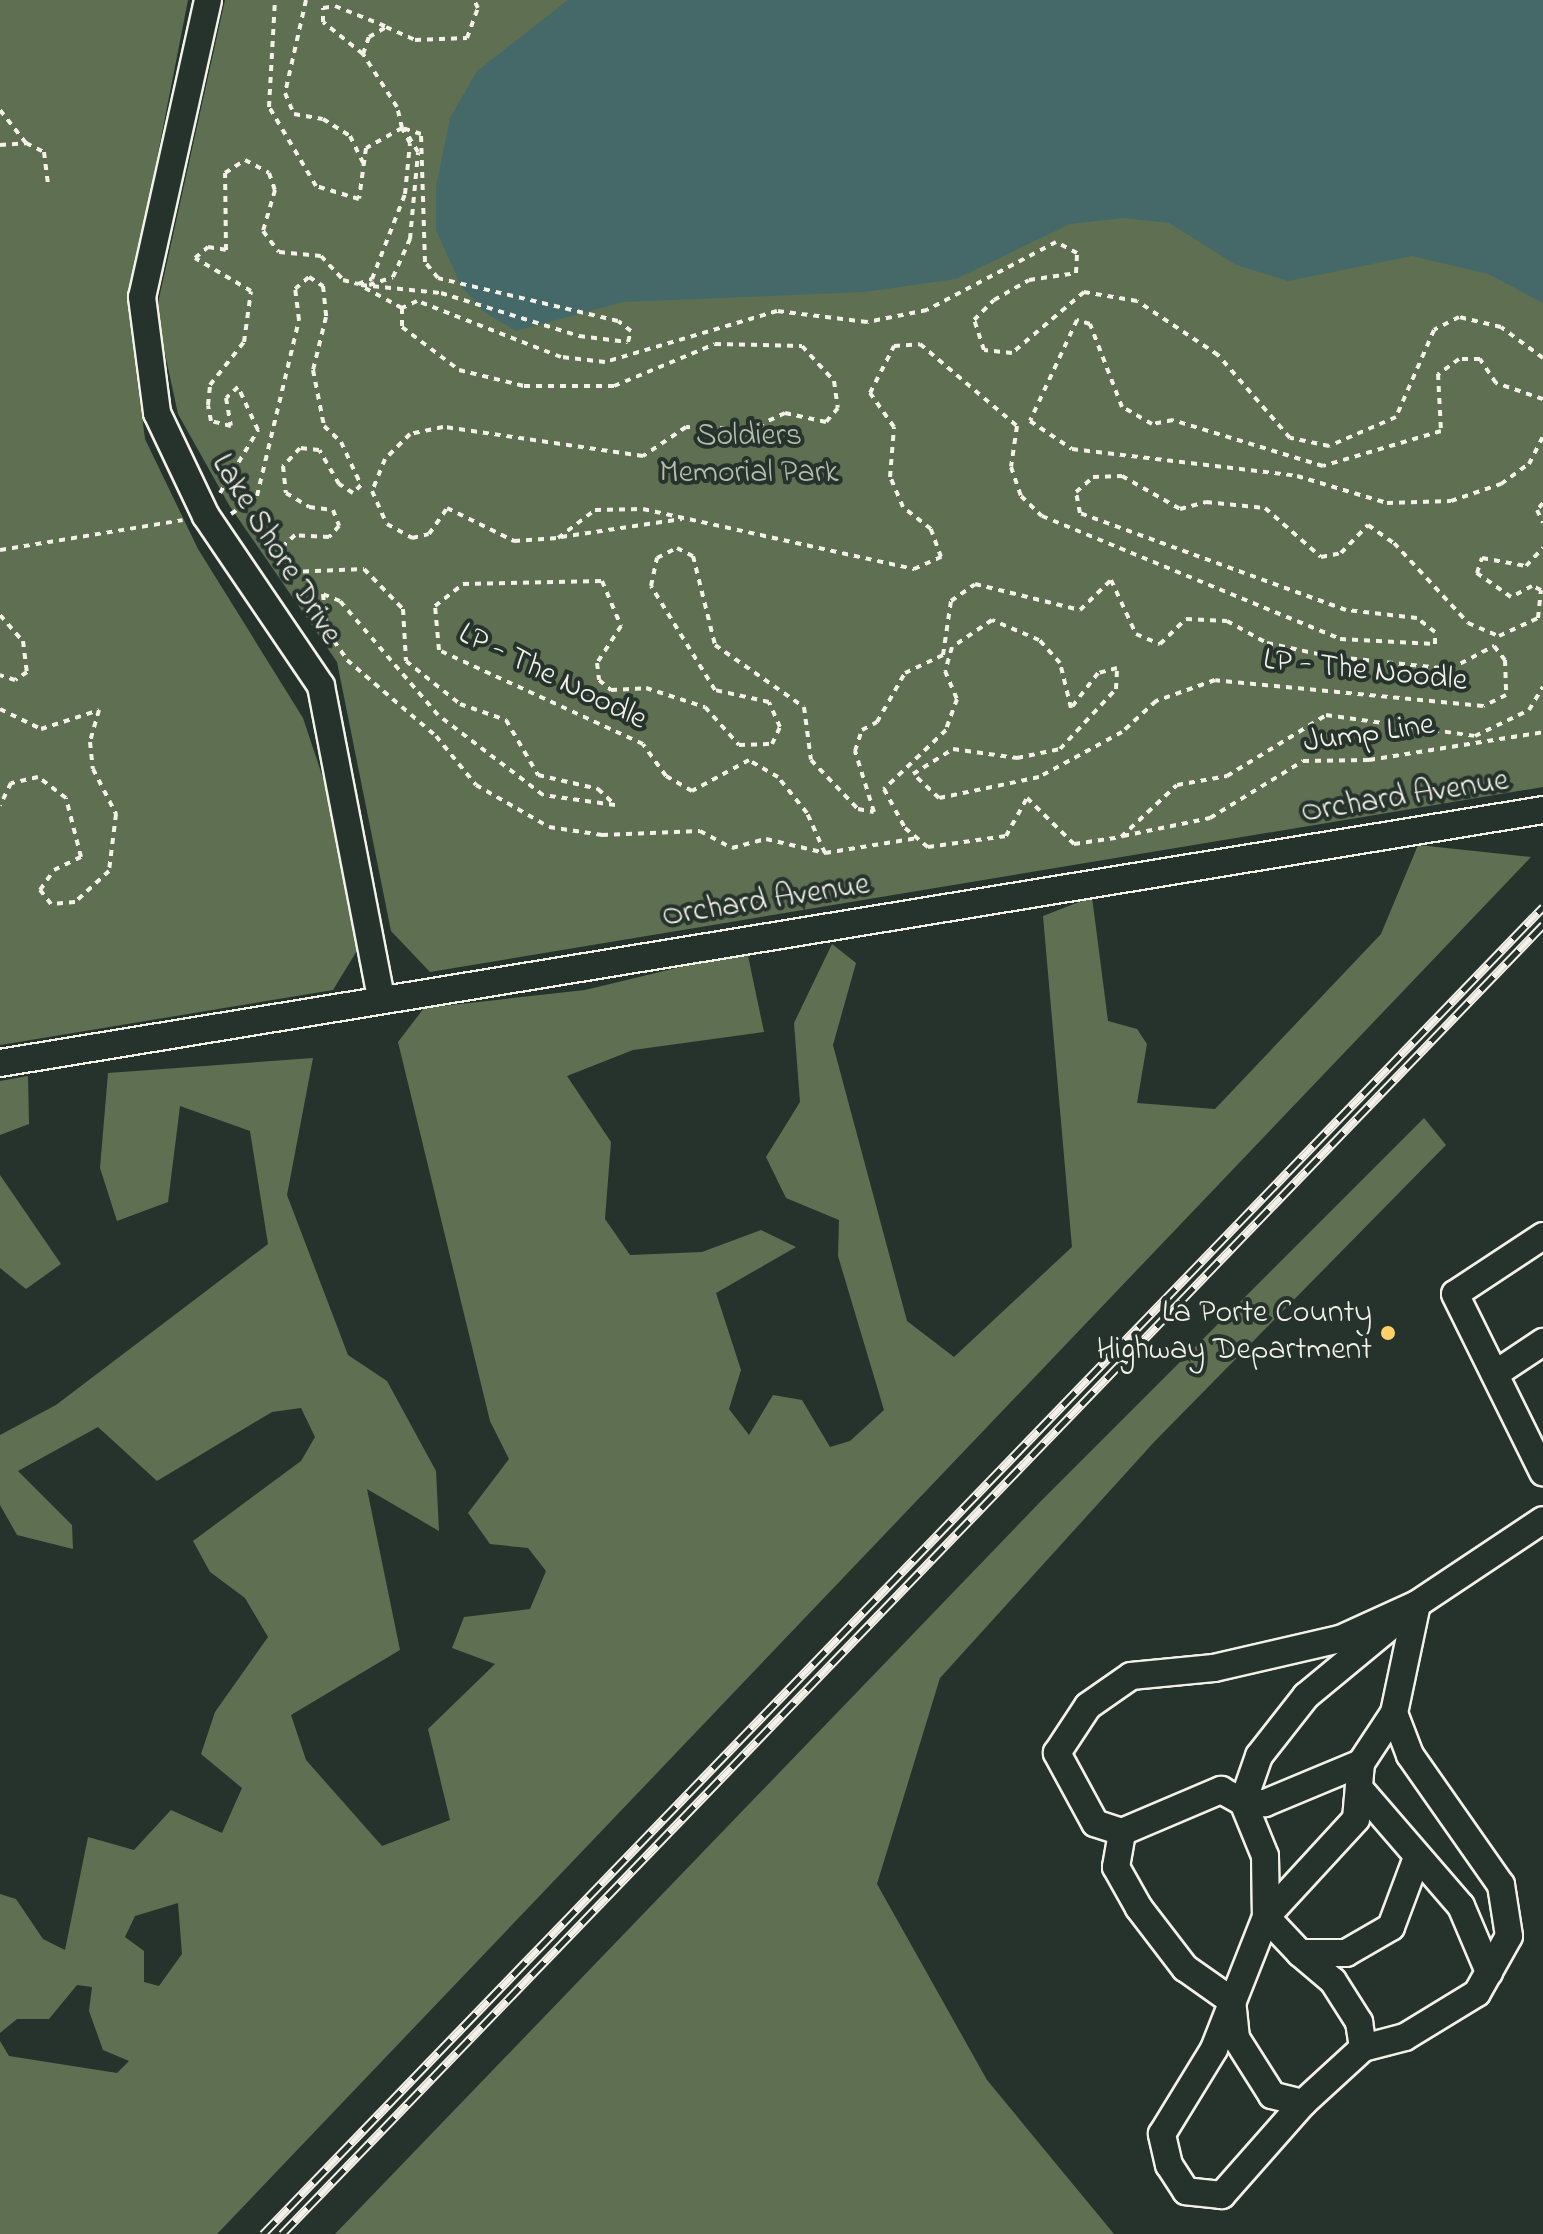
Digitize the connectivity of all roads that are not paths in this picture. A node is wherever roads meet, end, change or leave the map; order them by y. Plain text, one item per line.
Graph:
1 (208, 0) edge
2 (1543, 810) edge
3 (381, 998) junction
4 (0, 1063) edge
5 (1543, 1236) edge
6 (1543, 1342) edge
7 (1495, 1374) junction
8 (1543, 1472) edge
9 (1543, 1520) edge
10 (1417, 1604) junction
11 (1394, 1713) junction
12 (1360, 1776) junction
13 (1243, 1802) junction
14 (1122, 1832) junction
15 (1416, 1860) junction
16 (1266, 1917) junction
17 (1300, 1953) junction
18 (1489, 1972) junction
19 (1232, 2001) junction
20 (1363, 2048) junction
21 (1303, 2103) junction

1 - 3 street, Lake Shore Drive
2 - 3 street, Orchard Avenue
3 - 4 street, Orchard Avenue
5 - 7 street
6 - 7 street
7 - 8 street
9 - 10 street
10 - 11 street
10 - 13 street
10 - 14 street
11 - 12 street
11 - 18 street
12 - 13 street
12 - 15 street
12 - 16 street
13 - 14 street
13 - 16 street
14 - 19 street
15 - 17 street
15 - 18 street
16 - 17 street
16 - 19 street
17 - 20 street
18 - 20 street
19 - 21 street
19 - 21 street
20 - 21 street

